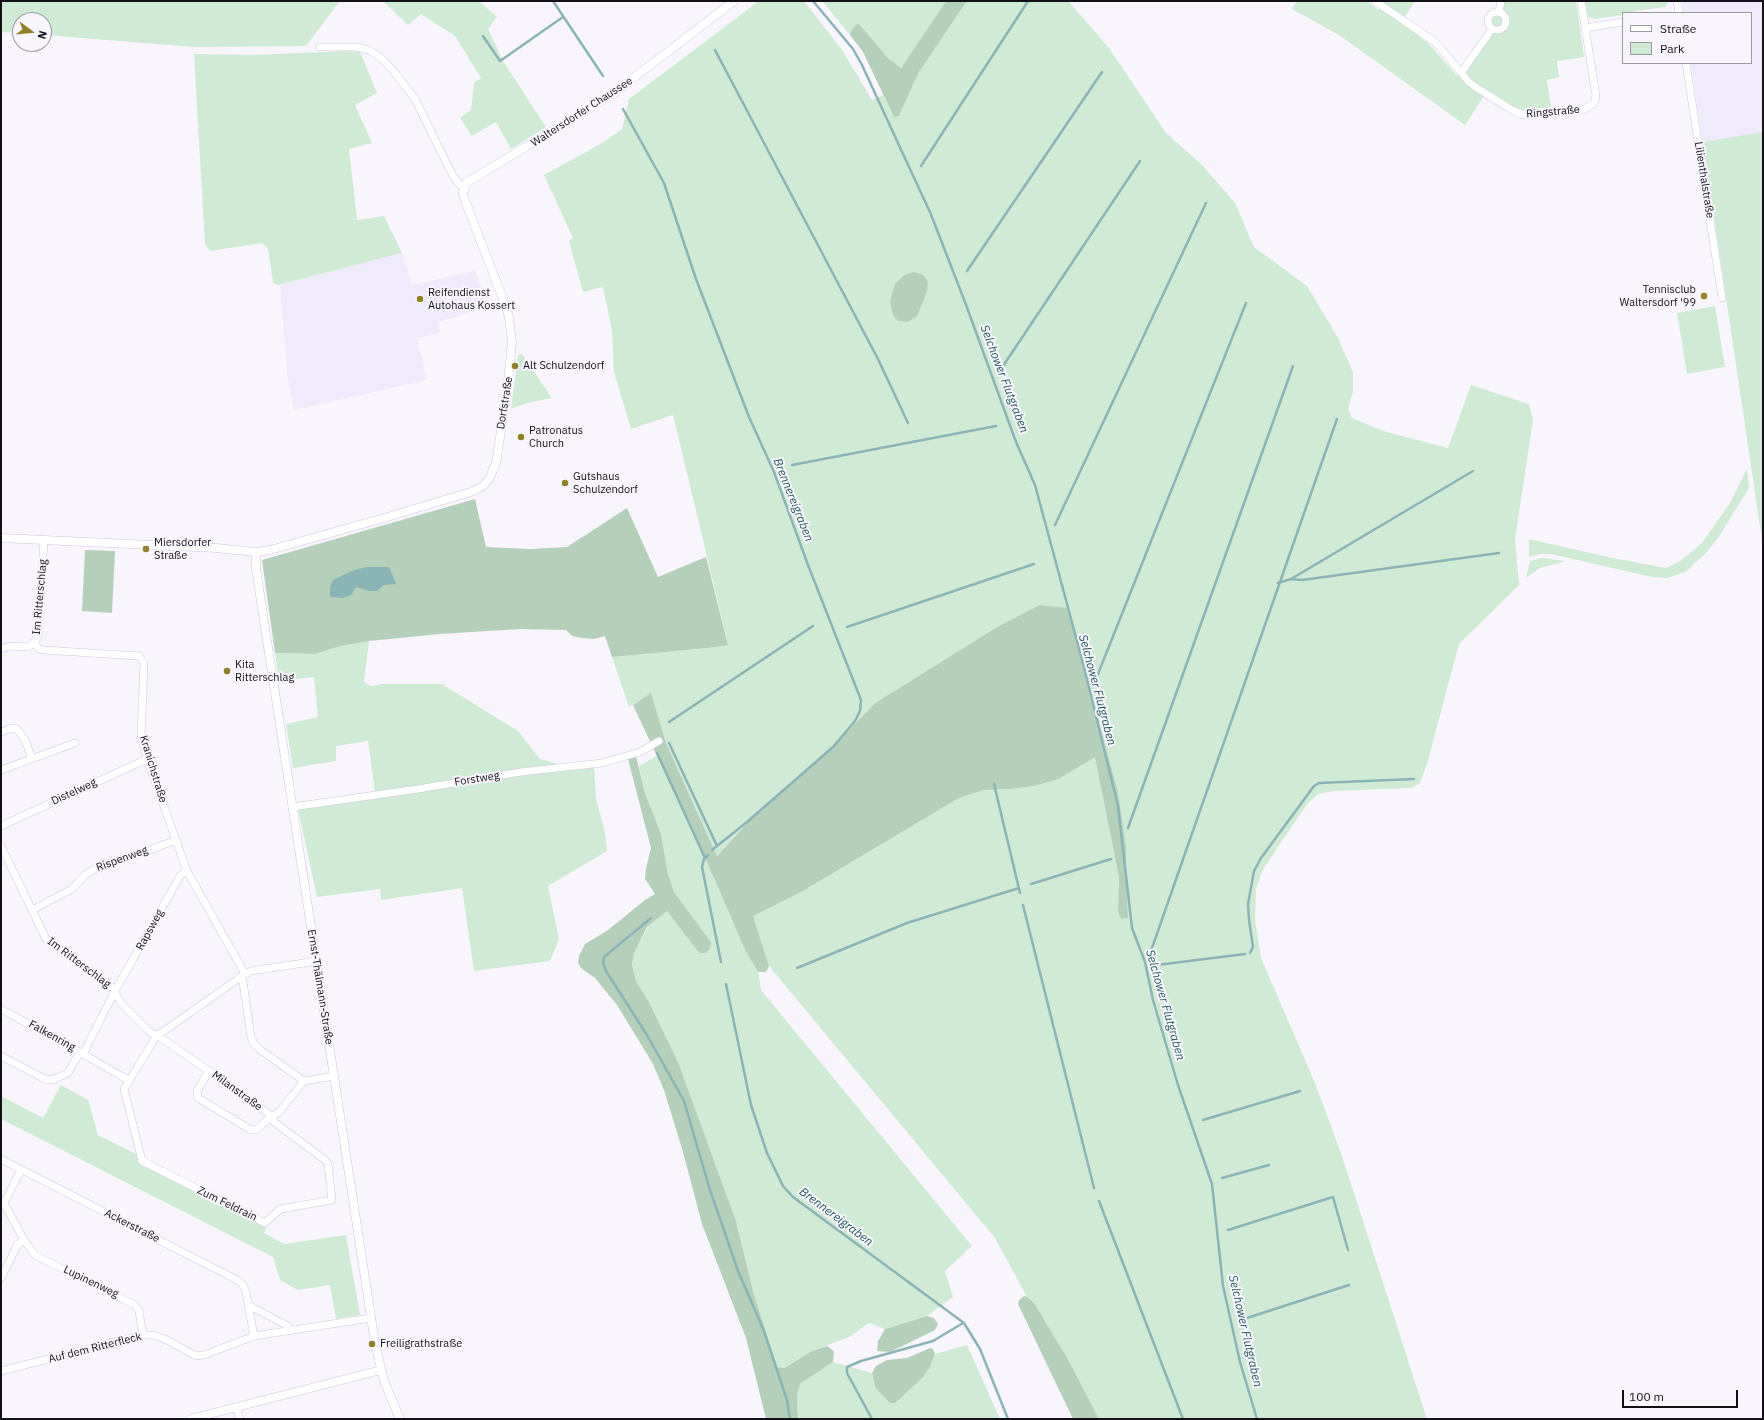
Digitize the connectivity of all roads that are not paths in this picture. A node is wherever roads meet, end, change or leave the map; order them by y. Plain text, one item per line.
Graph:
1 (734, 1) edge
2 (1375, 1) edge
3 (1501, 1) edge
4 (1580, 1) edge
5 (1677, 1) edge
6 (1499, 12) junction
7 (1678, 12) edge
8 (1622, 22) edge
9 (1585, 28) junction
10 (1492, 29) junction
11 (320, 47) dead end
12 (1686, 64) edge
13 (1461, 74) junction
14 (464, 188) junction
15 (1722, 298) dead end
16 (1, 538) edge
17 (44, 540) junction
18 (256, 552) junction
19 (34, 643) junction
20 (1, 648) edge
21 (1, 732) edge
22 (659, 742) dead end
23 (75, 743) dead end
24 (32, 759) junction
25 (147, 759) junction
26 (1, 770) edge
27 (292, 807) junction
28 (1, 826) edge
29 (176, 840) junction
30 (1, 846) edge
31 (187, 871) junction
32 (32, 910) junction
33 (317, 962) junction
34 (242, 975) junction
35 (115, 991) junction
36 (1, 1009) edge
37 (156, 1035) junction
38 (81, 1053) junction
39 (1, 1056) edge
40 (209, 1071) junction
41 (334, 1076) junction
42 (130, 1081) junction
43 (304, 1081) junction
44 (272, 1116) junction
45 (1, 1159) edge
46 (21, 1170) junction
47 (3, 1203) edge
48 (24, 1240) junction
49 (1, 1278) edge
50 (248, 1305) junction
51 (371, 1318) junction
52 (290, 1330) junction
53 (143, 1335) junction
54 (254, 1336) junction
55 (381, 1370) junction
56 (1, 1371) edge
57 (236, 1408) junction
58 (190, 1419) edge
59 (240, 1419) edge
60 (400, 1419) edge

1 - 14 street, Waltersdorfer Chaussee
2 - 13 street, Ringstraße
3 - 6 street
4 - 9 street, Ringstraße
5 - 7 street
6 - 10 street
6 - 10 street
8 - 9 street
9 - 13 street, Ringstraße
10 - 13 street
11 - 14 street, Dorfstraße
12 - 15 street, Lilienthalstraße
14 - 18 street, Dorfstraße
16 - 17 street
17 - 18 street
17 - 19 street, Im Ritterschlag
18 - 27 street, Ernst-Thälmann-Straße
19 - 20 street, Im Ritterschlag
19 - 25 street, Kranichstraße
21 - 24 street
22 - 27 street, Forstweg
23 - 24 street
24 - 26 street
25 - 28 street, Distelweg
25 - 29 street, Kranichstraße
27 - 33 street, Ernst-Thälmann-Straße
29 - 31 street, Kranichstraße
29 - 32 street, Rispenweg
30 - 32 street, Im Ritterschlag
31 - 34 street, Kranichstraße
31 - 35 street, Rapsweg
32 - 35 street, Im Ritterschlag
33 - 34 street
33 - 41 street, Ernst-Thälmann-Straße
34 - 37 street
34 - 43 street, Kranichstraße
35 - 37 street, Im Ritterschlag
35 - 38 street, Falkenring
36 - 38 street, Falkenring
37 - 40 street, Milanstraße
37 - 42 street
38 - 39 street
38 - 42 street
40 - 44 street, Milanstraße
40 - 44 street
41 - 43 street
41 - 51 street, Ernst-Thälmann-Straße
42 - 44 street, Zum Feldrain
43 - 44 street, Milanstraße
45 - 46 street, Ackerstraße
46 - 47 street
46 - 50 street, Ackerstraße
47 - 48 street, Lupinenweg
48 - 49 street
48 - 53 street, Lupinenweg
50 - 52 street
50 - 54 street, Ackerstraße
51 - 52 street, Auf dem Ritterfleck
51 - 55 street, Ernst-Thälmann-Straße
52 - 54 street, Auf dem Ritterfleck
53 - 54 street, Auf dem Ritterfleck
53 - 56 street, Auf dem Ritterfleck
55 - 57 street
55 - 60 street, Ernst-Thälmann-Straße
57 - 58 street
57 - 59 street

